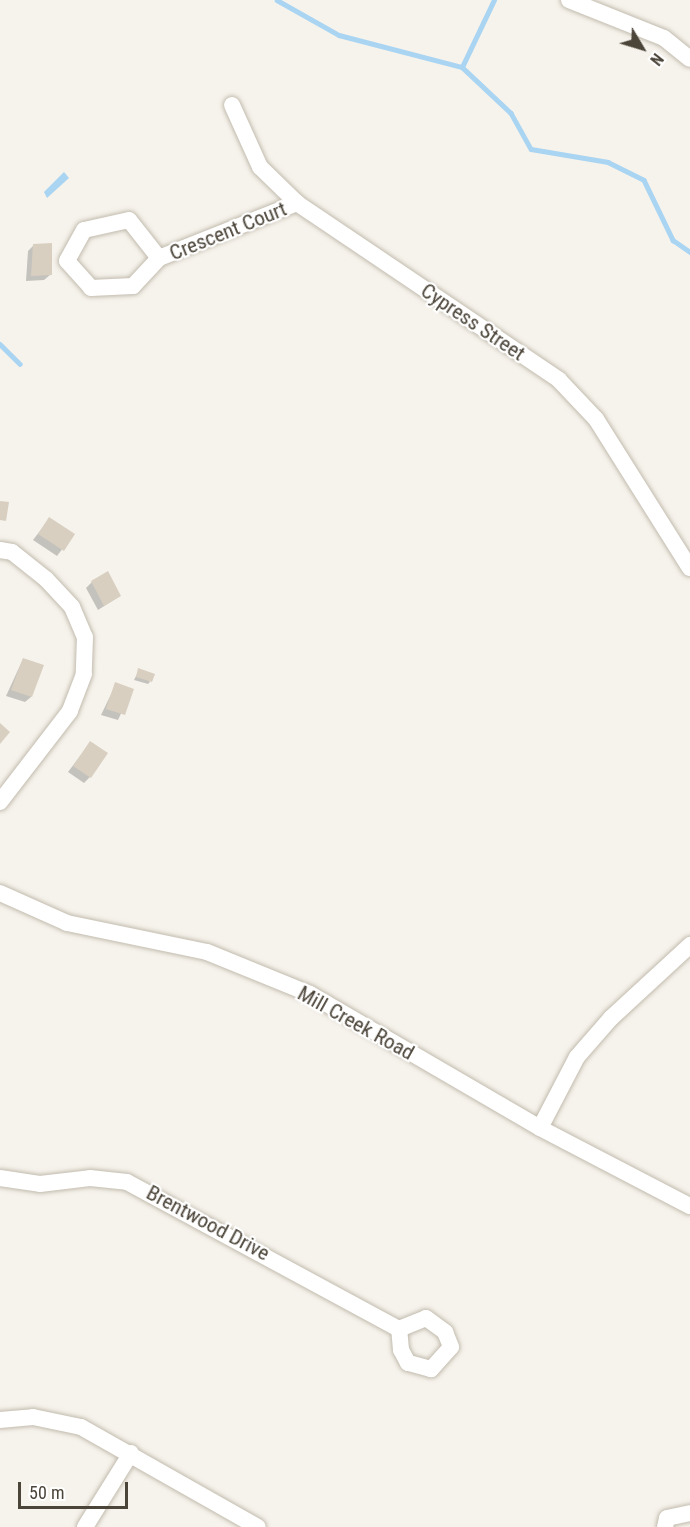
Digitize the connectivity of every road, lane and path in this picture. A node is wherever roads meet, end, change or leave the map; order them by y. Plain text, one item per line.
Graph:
1 (569, 0) edge
2 (690, 58) edge
3 (232, 105) dead end
4 (297, 203) junction
5 (159, 258) junction
6 (0, 550) edge
7 (690, 568) edge
8 (0, 802) edge
9 (0, 893) edge
10 (690, 945) edge
11 (540, 1128) junction
12 (0, 1178) edge
13 (690, 1206) edge
14 (399, 1329) dead end
15 (0, 1420) edge
16 (131, 1453) junction
17 (690, 1513) edge
18 (85, 1527) edge
19 (258, 1527) edge
20 (665, 1527) edge

1 - 2 street
3 - 4 street, Cypress Street
4 - 5 street, Crescent Court
4 - 7 street, Cypress Street
5 - 5 street, Crescent Court
6 - 8 street
9 - 11 street, Mill Creek Road
10 - 11 street
11 - 13 street, Mill Creek Road
12 - 14 street, Brentwood Drive
15 - 16 street
16 - 18 street
16 - 19 street
17 - 20 street

